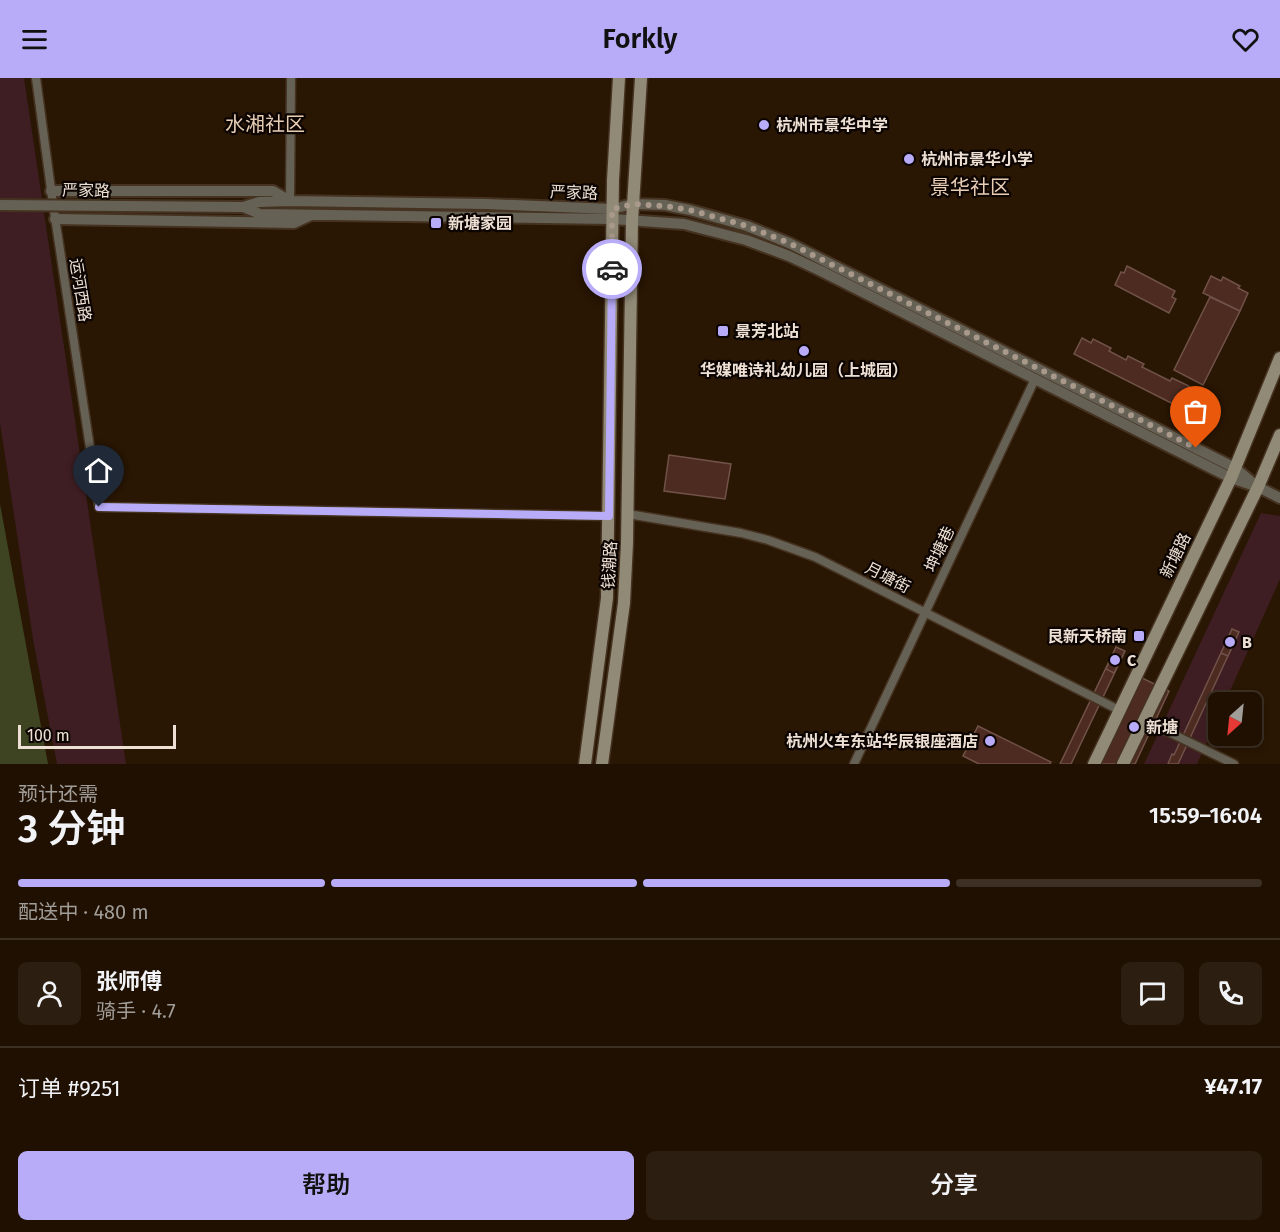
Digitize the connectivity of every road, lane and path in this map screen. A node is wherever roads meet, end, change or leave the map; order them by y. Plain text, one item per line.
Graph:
1 (36, 78) edge
2 (291, 78) edge
3 (619, 78) edge
4 (641, 78) edge
5 (51, 191) junction
6 (290, 201) junction
7 (633, 204) junction
8 (0, 205) edge
9 (243, 207) junction
10 (312, 214) junction
11 (612, 214) junction
12 (55, 219) junction
13 (632, 221) junction
14 (1280, 358) edge
15 (1035, 379) junction
16 (1280, 435) edge
17 (1233, 473) junction
18 (1258, 487) junction
19 (1280, 498) edge
20 (628, 514) junction
21 (609, 516) junction
22 (925, 613) junction
23 (1119, 710) junction
24 (1144, 720) junction
25 (585, 764) edge
26 (602, 764) edge
27 (854, 764) edge
28 (1094, 764) edge
29 (1123, 764) edge
30 (1234, 764) edge

1 - 5 street, 运河西路
2 - 6 street
3 - 11 main road, 钱潮路
4 - 7 main road, 钱潮路
5 - 6 street, 严家路
5 - 12 street, 运河西路
6 - 9 street, 严家路
6 - 11 street, 严家路
7 - 11 street, 严家路
7 - 13 main road, 钱潮路
7 - 17 street, 严家路
8 - 9 street, 严家路, bridge
9 - 10 street, 严家路
10 - 11 street, 严家路
10 - 12 street, 严家路
11 - 13 street, 严家路
11 - 21 main road, 钱潮路
12 - 21 street, 运河西路
13 - 15 street, 严家路
13 - 20 main road, 钱潮路
14 - 17 main road, 新塘路
15 - 17 street, 严家路
15 - 22 street, 坤塘巷
16 - 18 main road
17 - 18 street, 严家路
17 - 23 main road, 新塘路
18 - 19 street, 严家路
18 - 24 main road
20 - 22 street, 月塘街
20 - 26 main road, 钱潮路
21 - 25 main road, 钱潮路
22 - 23 street, 月塘街
22 - 27 street, 坤塘巷
23 - 28 main road, 新塘路
24 - 29 main road
24 - 30 street

